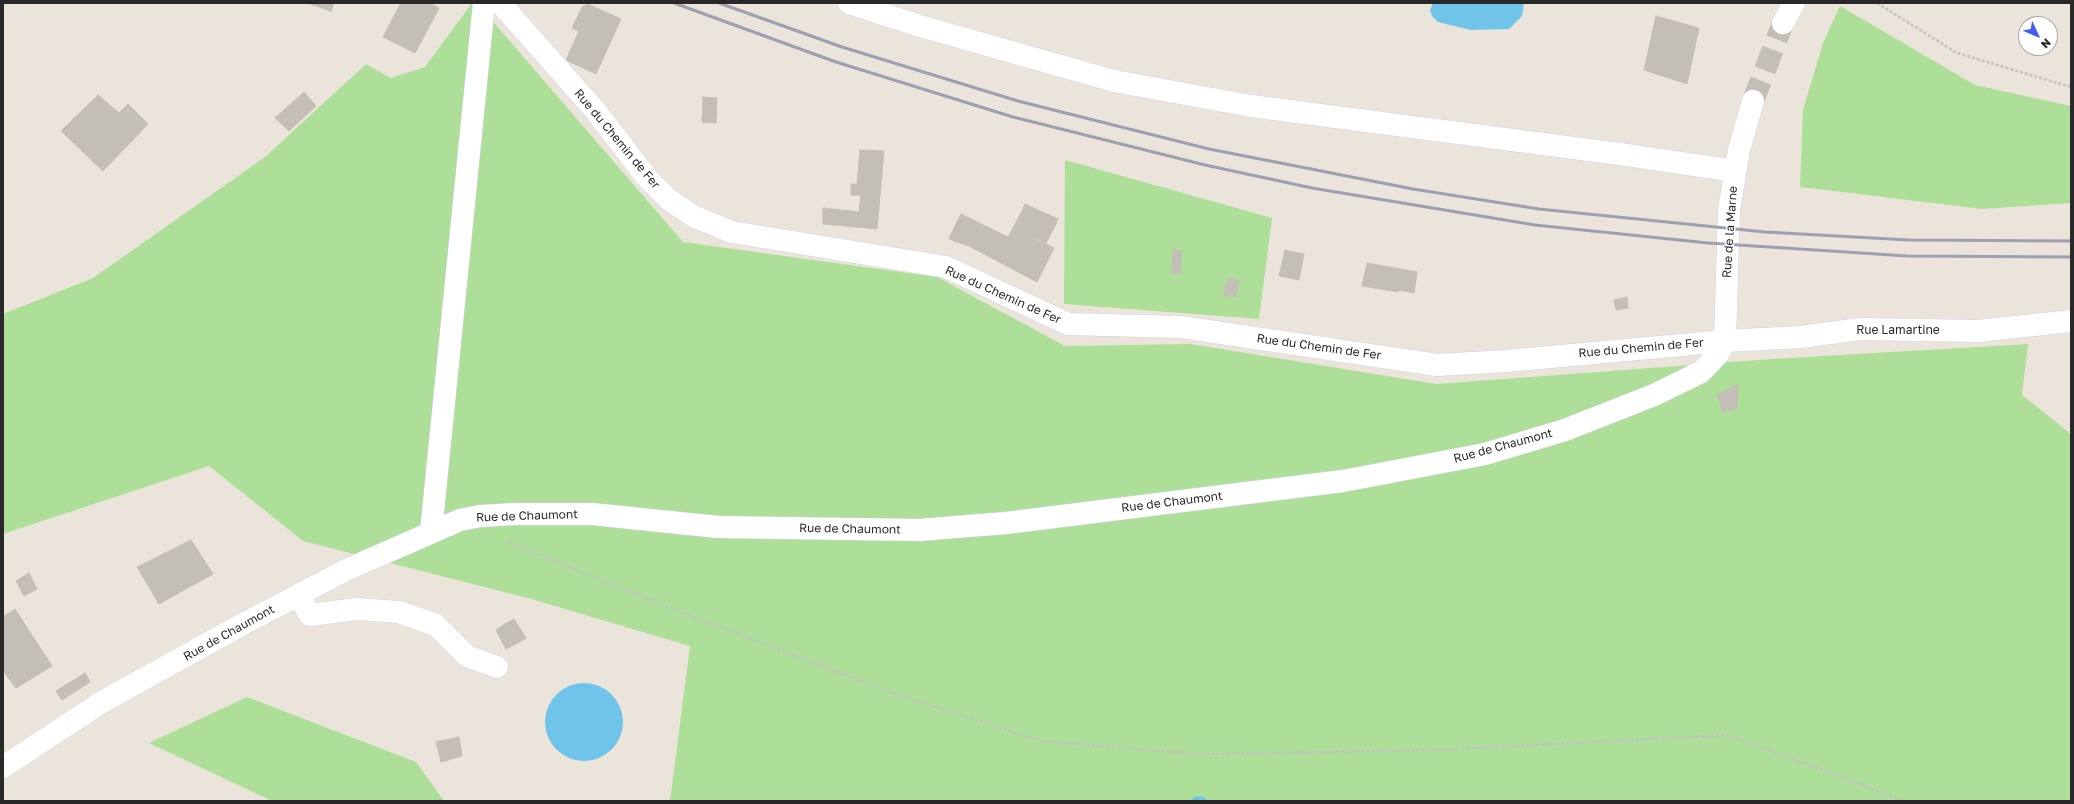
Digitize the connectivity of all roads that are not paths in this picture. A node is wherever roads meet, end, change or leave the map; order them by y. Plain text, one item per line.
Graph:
1 (484, 3) edge
2 (500, 3) edge
3 (849, 3) edge
4 (1794, 3) edge
5 (1784, 23) tunnel mouth
6 (1753, 101) tunnel mouth
7 (1735, 171) junction
8 (2071, 321) edge
9 (1725, 341) junction
10 (431, 532) junction
11 (298, 595) junction
12 (497, 667) dead end
13 (3, 767) edge

1 - 10 street
2 - 9 street, Rue du Chemin de Fer
3 - 7 street
4 - 5 street
6 - 7 street, Rue de la Marne
7 - 9 street, Rue de la Marne
8 - 9 street, Rue Lamartine
9 - 10 street, Rue de Chaumont
10 - 11 street, Rue de Chaumont
11 - 12 street
11 - 13 street, Rue de Chaumont

